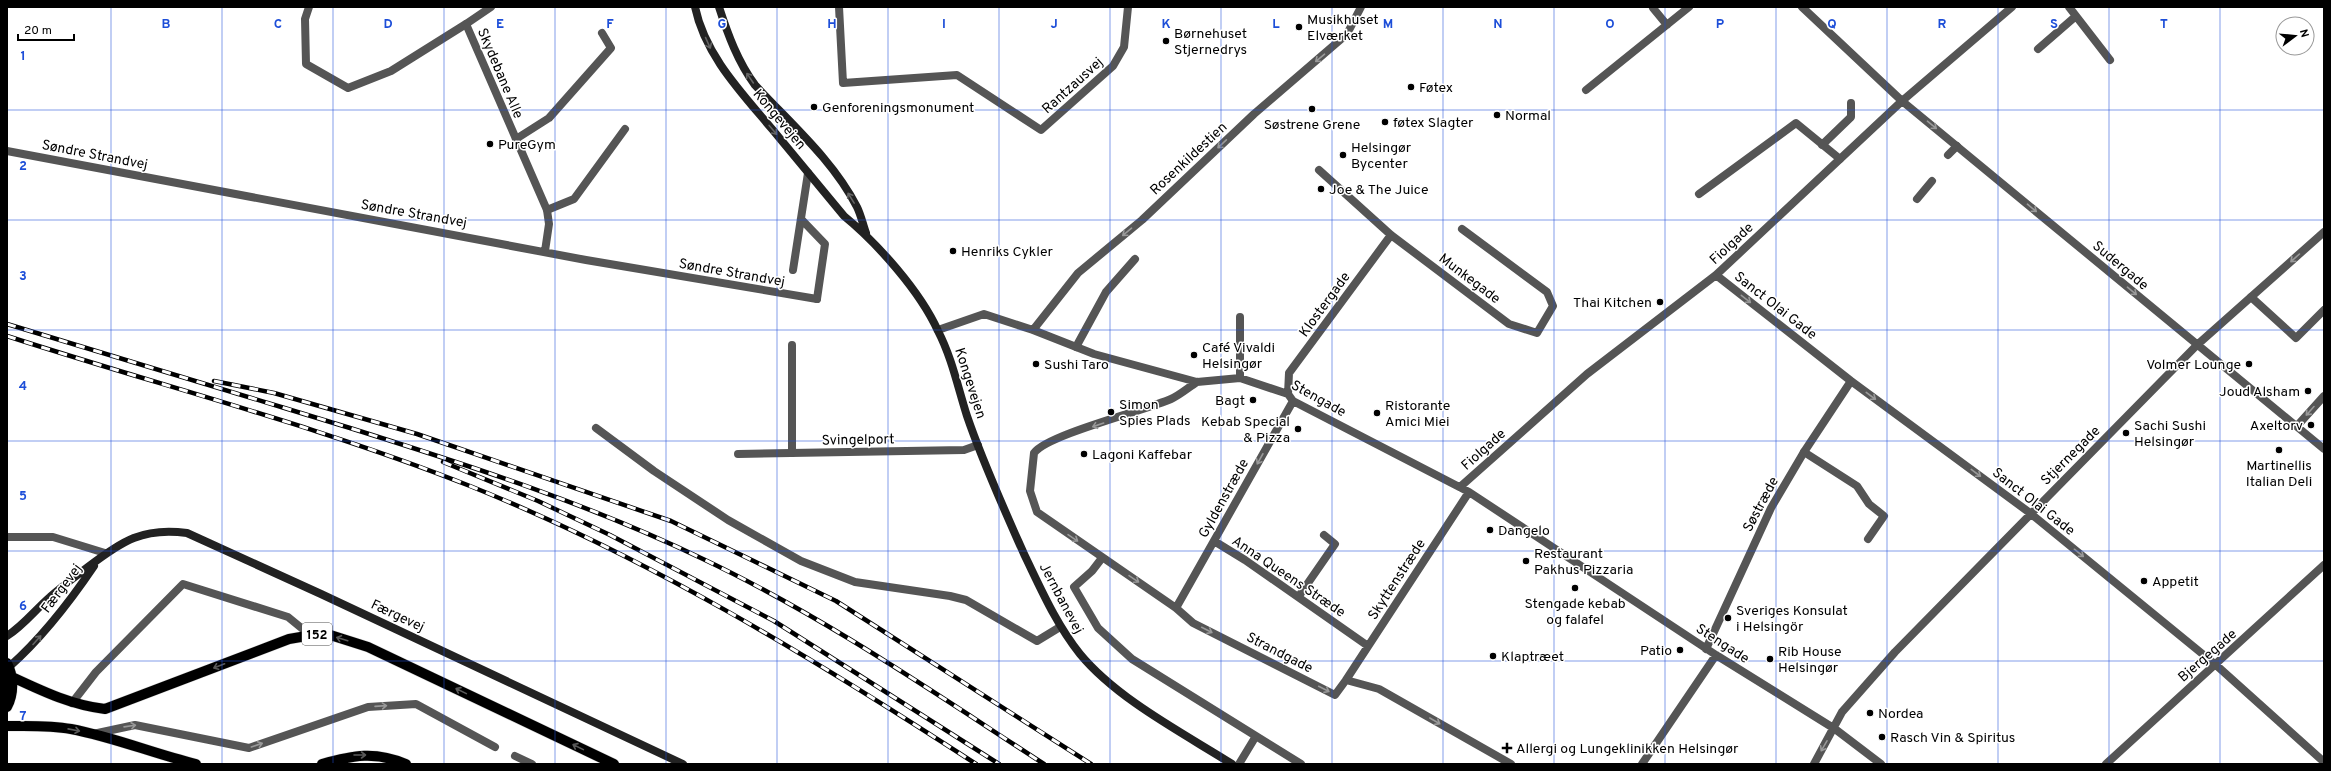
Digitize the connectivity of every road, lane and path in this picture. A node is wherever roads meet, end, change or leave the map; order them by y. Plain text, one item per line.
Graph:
1 (309, 7) edge
2 (491, 7) edge
3 (694, 7) edge
4 (719, 7) edge
5 (839, 7) edge
6 (1128, 7) edge
7 (1361, 7) edge
8 (1689, 7) edge
9 (1802, 7) edge
10 (2012, 7) edge
11 (2069, 7) edge
12 (1653, 8) dead end
13 (2076, 16) junction
14 (466, 24) junction
15 (1667, 25) junction
16 (602, 34) dead end
17 (2038, 49) dead end
18 (2110, 60) dead end
19 (1586, 90) dead end
20 (1902, 101) junction
21 (1851, 103) dead end
22 (626, 129) dead end
23 (516, 139) junction
24 (1822, 145) junction
25 (1959, 148) junction
26 (7, 151) edge
27 (1950, 157) dead end
28 (1840, 159) junction
29 (1319, 170) dead end
30 (808, 173) junction
31 (1932, 181) dead end
32 (1700, 194) dead end
33 (1917, 199) dead end
34 (547, 210) junction
35 (801, 219) junction
36 (1462, 229) dead end
37 (2324, 232) edge
38 (866, 234) junction
39 (1391, 234) junction
40 (545, 251) junction
41 (1136, 259) dead end
42 (793, 270) dead end
43 (1716, 275) junction
44 (2251, 297) junction
45 (2324, 310) edge
46 (1240, 317) dead end
47 (938, 330) junction
48 (1033, 330) junction
49 (792, 345) dead end
50 (2197, 345) junction
51 (1076, 347) junction
52 (1240, 378) junction
53 (1851, 381) junction
54 (1197, 382) junction
55 (2324, 396) edge
56 (1290, 397) junction
57 (2297, 426) junction
58 (596, 428) dead end
59 (978, 445) junction
60 (2324, 449) edge
61 (1804, 452) junction
62 (792, 453) junction
63 (738, 454) dead end
64 (1460, 487) junction
65 (1469, 492) junction
66 (2030, 513) junction
67 (1324, 535) dead end
68 (7, 537) edge
69 (1868, 539) dead end
70 (1214, 541) junction
71 (102, 556) junction
72 (1102, 558) junction
73 (2324, 565) edge
74 (1299, 596) junction
75 (1176, 608) junction
76 (1060, 627) junction
77 (310, 635) junction
78 (7, 636) edge
79 (1368, 646) junction
80 (1706, 649) junction
81 (1716, 655) junction
82 (2216, 665) junction
83 (9, 669) edge
84 (1346, 680) junction
85 (72, 702) junction
86 (7, 707) edge
87 (7, 726) edge
88 (1835, 728) junction
89 (92, 734) junction
90 (1256, 736) junction
91 (495, 747) dead end
92 (515, 756) dead end
93 (165, 757) junction
94 (2324, 762) edge
95 (180, 764) edge
96 (196, 764) edge
97 (322, 764) edge
98 (406, 764) edge
99 (532, 764) edge
100 (614, 764) edge
101 (683, 764) edge
102 (1232, 764) edge
103 (1238, 764) edge
104 (1302, 764) edge
105 (1511, 764) edge
106 (1642, 764) edge
107 (1814, 764) edge
108 (1881, 764) edge
109 (2106, 764) edge

1 - 14 street
2 - 14 street, Skydebane Alle
3 -> 30 main road, Kongevejen
38 -> 4 main road, Kongevejen
5 - 6 street, Rantzausvej
7 -> 48 street, Rosenkildestien
8 - 15 street
9 - 20 street, Sudergade
10 - 20 street, Fiolgade
11 - 13 street
12 - 15 street
13 - 17 street
13 - 18 street
14 - 23 street, Skydebane Alle
15 - 19 street
16 - 23 street
20 -> 25 street, Sudergade
20 - 28 street, Fiolgade
21 - 24 street
22 - 34 street
23 - 34 street, Skydebane Alle
24 - 28 street
24 - 32 street
25 - 27 street
25 -> 50 street, Sudergade
26 - 40 street, Søndre Strandvej
28 - 43 street, Fiolgade
29 - 39 street, Munkegade
30 - 35 street
30 - 38 main road, Kongevejen
31 - 33 street
34 - 40 street, Skydebane Alle
35 - 40 street, Søndre Strandvej
35 - 42 street
36 - 39 street, Munkegade
37 -> 44 street, Stjernegade
38 - 47 main road, Kongevejen
39 - 56 street, Klostergade
41 - 51 street
43 -> 53 street, Sanct Olai Gade
43 - 64 street, Fiolgade
44 - 45 street
44 - 50 street, Stjernegade
46 - 52 street
47 - 48 street, Stengade
47 - 59 main road, Kongevejen
48 - 51 street, Stengade
49 - 62 street
50 - 57 street, Sudergade
50 - 66 street, Stjernegade
51 - 54 street, Stengade
52 - 54 street, Stengade
52 - 56 street, Stengade
53 - 61 street, Søstræde
53 -> 66 street, Sanct Olai Gade
54 -> 72 street, Strandgade
55 -> 57 street
56 - 64 street, Stengade
56 -> 70 street, Gyldenstræde
57 - 60 street, Sudergade
58 - 76 street
59 - 62 street, Svingelport
59 - 76 main road, Jernbanevej
61 - 69 street
61 - 80 street, Søstræde
62 - 63 street, Svingelport
64 - 65 street, Stengade
65 - 79 street, Skyttenstræde
65 - 80 street, Stengade
66 -> 82 street, Sanct Olai Gade
66 - 88 street, Stjernegade
67 - 74 street
68 - 71 street
70 - 74 street, Anna Queens Stræde
70 - 75 street, Gyldenstræde
71 - 78 main road, Færgevej
83 -> 71 main road, Færgevej
71 - 101 main road, Færgevej
72 -> 75 street, Strandgade
72 - 90 street
73 - 82 street, Bjergegade
74 - 79 street, Anna Queens Stræde
75 -> 84 street, Strandgade
76 - 102 main road, Jernbanevej
77 -> 85 main road, 152
77 - 85 street
100 -> 77 main road, 152
79 - 84 street, Skyttenstræde
80 - 81 street, Stengade
81 - 88 street, Stengade
81 - 106 street
82 - 94 street, Sanct Olai Gade
82 - 109 street, Bjergegade
83 - 85 main road, 152
83 - 86 main road
84 -> 105 street
87 -> 89 main road
88 -> 107 street, Stjernegade
88 - 108 street, Stengade
89 -> 91 street
89 - 93 main road
90 - 103 street
90 - 104 street
92 - 99 street
93 - 95 street
93 - 96 main road
97 -> 98 main road

